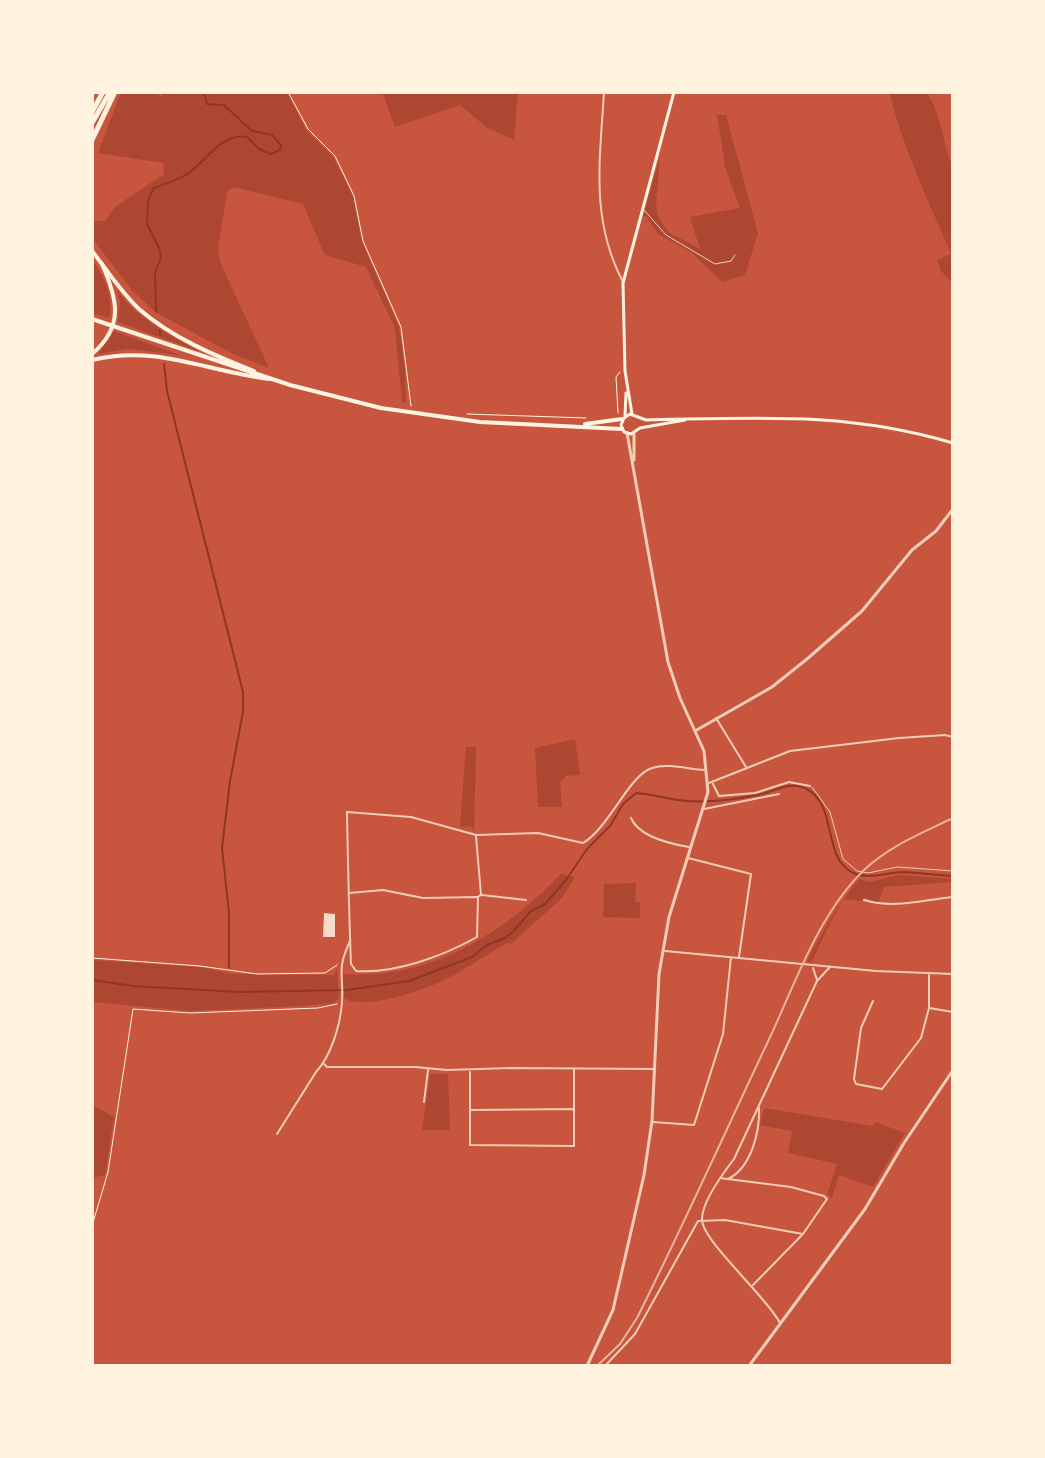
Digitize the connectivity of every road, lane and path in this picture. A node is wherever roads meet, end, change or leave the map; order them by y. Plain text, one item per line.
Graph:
1 (103, 92) edge
2 (113, 92) edge
3 (288, 92) edge
4 (604, 92) edge
5 (674, 92) edge
6 (92, 112) edge
7 (92, 123) edge
8 (92, 140) edge
9 (642, 209) junction
10 (92, 251) edge
11 (735, 255) dead end
12 (102, 264) junction
13 (623, 283) junction
14 (92, 319) edge
15 (92, 354) edge
16 (92, 360) edge
17 (625, 371) junction
18 (271, 379) junction
19 (626, 385) junction
20 (409, 406) dead end
21 (458, 413) dead end
22 (632, 414) junction
23 (614, 416) dead end
24 (585, 418) dead end
25 (624, 418) junction
26 (639, 419) junction
27 (685, 420) junction
28 (568, 425) junction
29 (640, 428) junction
30 (622, 429) junction
31 (627, 433) junction
32 (634, 434) junction
33 (953, 443) edge
34 (635, 480) junction
35 (953, 509) edge
36 (716, 718) junction
37 (695, 731) junction
38 (953, 731) edge
39 (945, 735) junction
40 (953, 737) edge
41 (706, 764) junction
42 (747, 768) junction
43 (693, 769) junction
44 (707, 771) junction
45 (710, 783) junction
46 (810, 786) joint
47 (779, 794) dead end
48 (704, 809) junction
49 (631, 818) dead end
50 (476, 835) junction
51 (691, 847) junction
52 (688, 858) junction
53 (953, 871) edge
54 (349, 893) junction
55 (480, 896) junction
56 (953, 897) edge
57 (526, 900) dead end
58 (864, 900) dead end
59 (350, 940) junction
60 (663, 951) junction
61 (731, 957) junction
62 (92, 958) edge
63 (739, 958) junction
64 (340, 963) junction
65 (811, 966) junction
66 (830, 967) junction
67 (929, 973) junction
68 (953, 974) edge
69 (817, 981) junction
70 (342, 1001) junction
71 (873, 1001) dead end
72 (929, 1008) junction
73 (953, 1012) edge
74 (324, 1064) junction
75 (574, 1068) junction
76 (428, 1069) junction
77 (654, 1069) junction
78 (470, 1070) junction
79 (953, 1070) edge
80 (424, 1102) dead end
81 (759, 1107) junction
82 (574, 1109) junction
83 (470, 1110) junction
84 (652, 1121) junction
85 (277, 1134) dead end
86 (720, 1178) junction
87 (728, 1179) junction
88 (701, 1220) junction
89 (92, 1226) edge
90 (803, 1234) junction
91 (753, 1286) junction
92 (780, 1324) junction
93 (587, 1366) edge
94 (605, 1366) edge
95 (749, 1366) edge

1 - 6 highway
2 - 7 highway
2 - 8 highway
3 - 20 path
4 - 13 street
5 - 9 main road
9 - 11 lane
9 - 13 main road
10 - 12 main road
12 - 15 main road
12 - 18 main road
13 - 17 main road
14 - 18 main road
16 - 18 main road
17 - 19 main road
17 - 23 path
18 - 28 main road
19 - 22 main road
19 - 25 main road
21 - 24 path
22 - 25 main road
22 - 26 main road
25 - 28 main road
25 - 30 main road
26 - 27 main road
26 - 29 main road
27 - 29 main road
27 - 33 main road
28 - 30 main road
29 - 32 main road
30 - 31 main road
31 - 32 main road
31 - 34 street
32 - 34 street
34 - 37 street
35 - 36 street
36 - 37 street
36 - 42 street
37 - 41 street
38 - 39 street
39 - 40 street
39 - 42 street
41 - 43 street
41 - 44 street
42 - 45 street
43 - 44 street
43 - 50 street
44 - 45 street
45 - 46 street
45 - 48 street
46 - 53 lane
47 - 48 street
48 - 51 street
49 - 51 street
50 - 54 street
50 - 55 street
51 - 52 street
52 - 60 street
52 - 63 street
54 - 55 street
54 - 59 street
55 - 57 street
55 - 59 street
56 - 58 street
59 - 64 street
60 - 61 street
60 - 77 street
61 - 63 street
61 - 84 street
62 - 64 path
63 - 65 street
64 - 70 street
65 - 66 street
65 - 69 street
66 - 67 street
66 - 69 street
67 - 68 street
67 - 72 street
69 - 81 street
70 - 74 street
70 - 89 path
71 - 72 street
72 - 73 street
74 - 76 street
74 - 85 street
75 - 77 street
75 - 78 street
75 - 82 street
76 - 78 street
76 - 80 street
77 - 84 street
78 - 83 street
79 - 92 street
81 - 86 street
81 - 87 street
82 - 83 street
82 - 83 street
84 - 93 street
86 - 87 street
86 - 88 street
87 - 90 street
88 - 90 street
88 - 91 street
88 - 94 street
90 - 91 street
91 - 92 street
92 - 95 street

